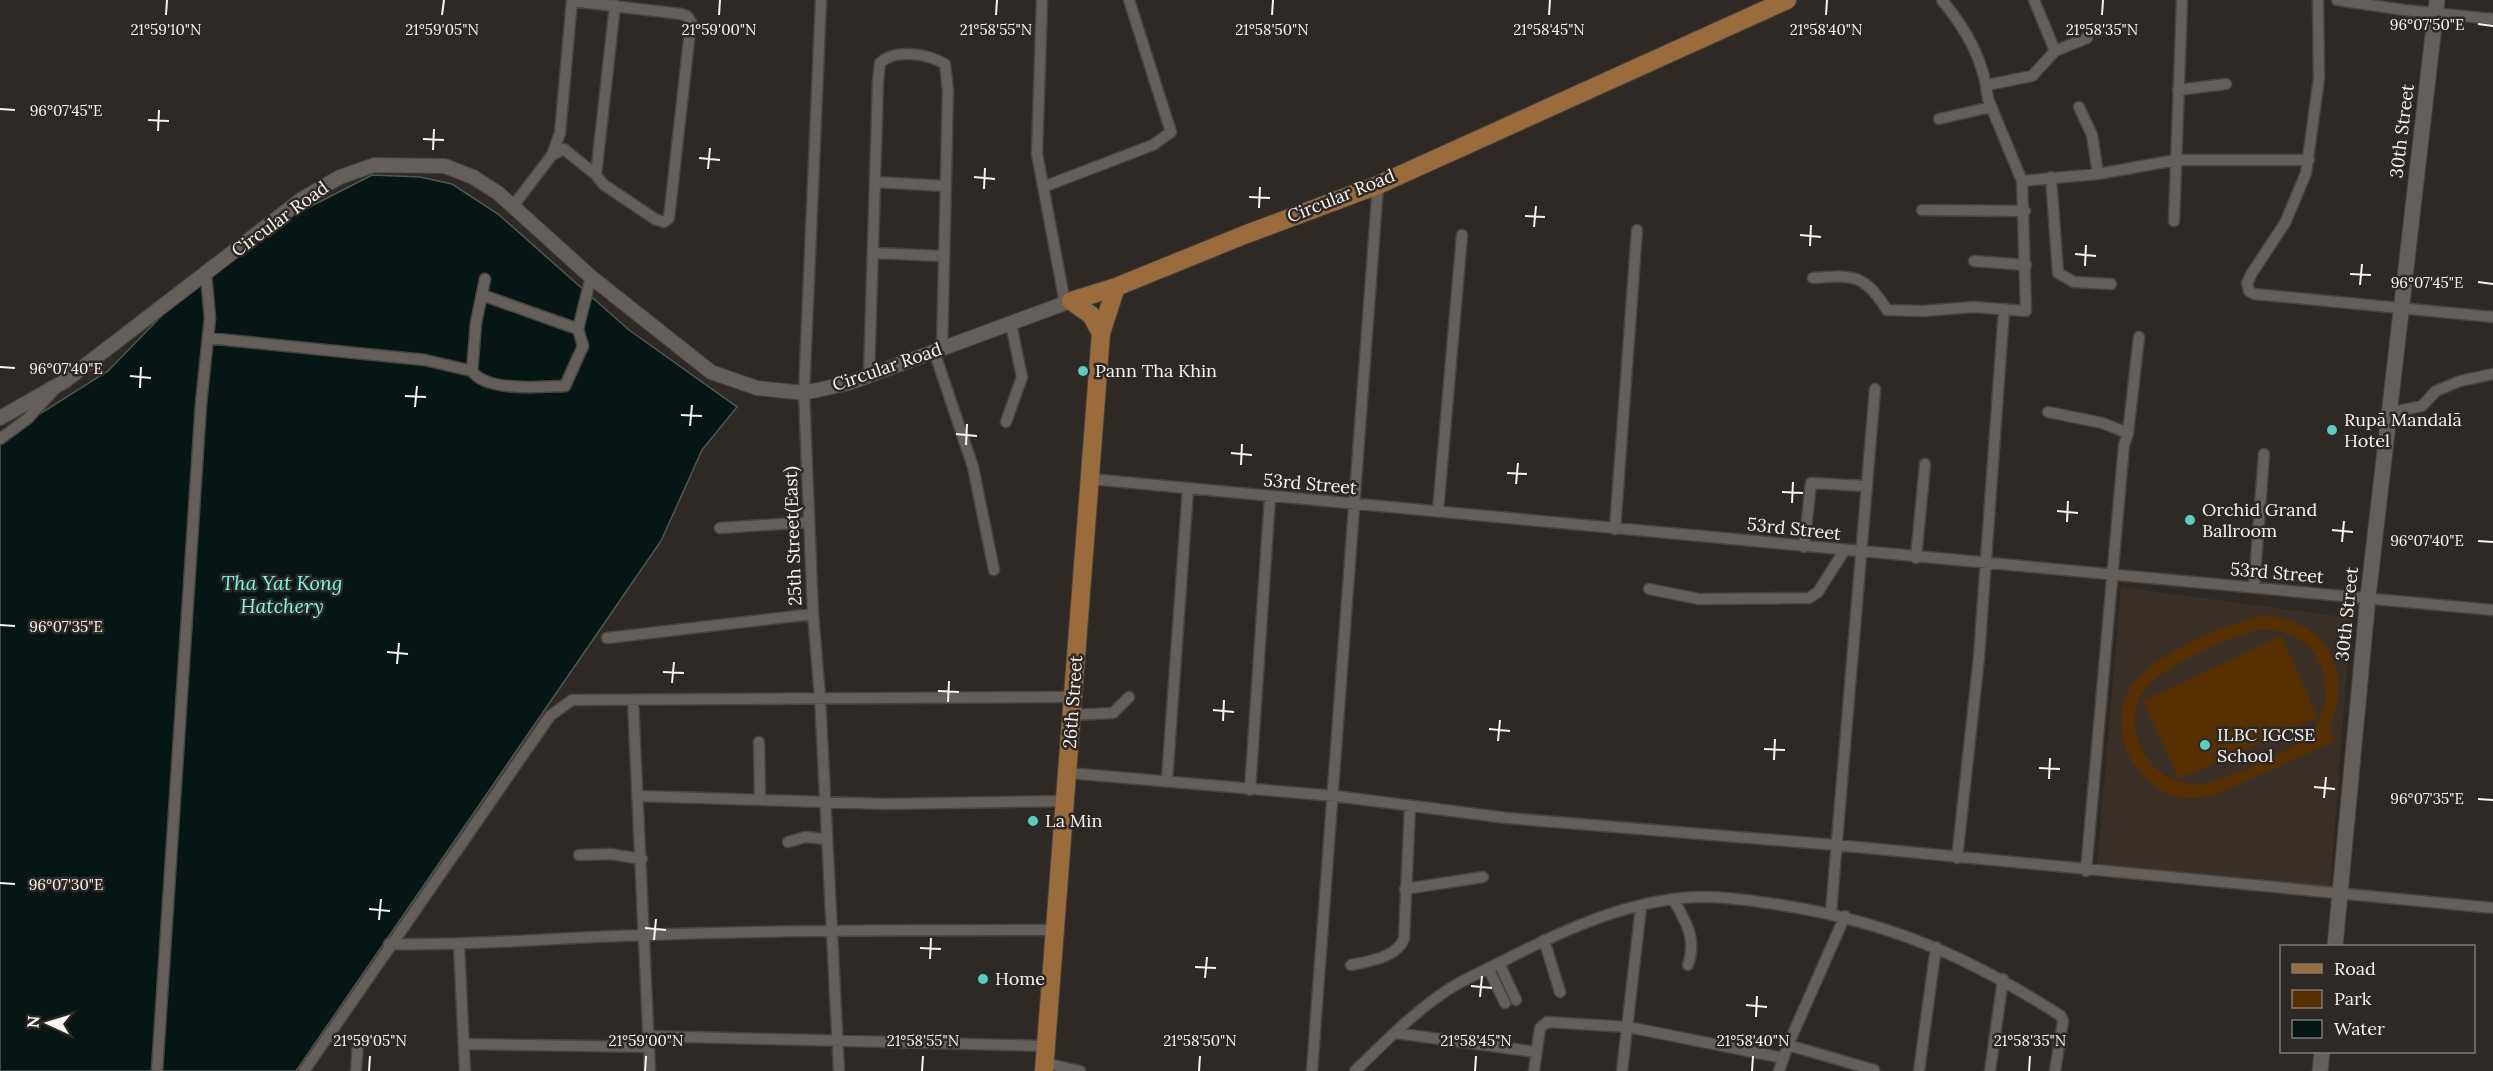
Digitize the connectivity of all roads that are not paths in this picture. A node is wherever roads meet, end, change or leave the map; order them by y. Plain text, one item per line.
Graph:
1 (572, 0) edge
2 (821, 0) edge
3 (1042, 0) edge
4 (1129, 0) edge
5 (1787, 0) edge
6 (1942, 0) edge
7 (2034, 0) edge
8 (2182, 0) edge
9 (2318, 0) edge
10 (2337, 0) edge
11 (615, 5) junction
12 (2436, 7) edge
13 (2493, 19) edge
14 (2087, 38) dead end
15 (2055, 51) junction
16 (2226, 84) dead end
17 (1987, 85) junction
18 (2178, 90) junction
19 (1992, 107) junction
20 (2079, 107) dead end
21 (1939, 119) dead end
22 (552, 155) junction
23 (2176, 160) junction
24 (2308, 160) junction
25 (2098, 174) junction
26 (596, 175) junction
27 (2051, 177) junction
28 (2022, 180) junction
29 (875, 182) junction
30 (1378, 185) junction
31 (945, 186) junction
32 (1043, 187) junction
33 (513, 206) junction
34 (1922, 210) dead end
35 (2025, 211) junction
36 (2174, 221) dead end
37 (1636, 230) dead end
38 (1462, 235) dead end
39 (873, 253) junction
40 (943, 255) junction
41 (1974, 261) dead end
42 (2026, 265) junction
43 (206, 275) junction
44 (591, 277) junction
45 (485, 279) dead end
46 (1813, 279) dead end
47 (2111, 284) dead end
48 (1116, 287) junction
49 (482, 295) junction
50 (1068, 302) junction
51 (2004, 309) junction
52 (2399, 309) junction
53 (2493, 317) edge
54 (1011, 324) junction
55 (578, 329) junction
56 (1101, 333) junction
57 (2139, 337) dead end
58 (208, 338) junction
59 (938, 350) junction
60 (472, 371) junction
61 (2493, 374) edge
62 (869, 376) junction
63 (55, 388) junction
64 (1875, 389) dead end
65 (804, 393) junction
66 (2049, 412) dead end
67 (2388, 413) junction
68 (0, 418) edge
69 (1006, 422) dead end
70 (2128, 433) junction
71 (0, 439) edge
72 (2264, 454) dead end
73 (1925, 464) dead end
74 (1091, 479) junction
75 (1866, 486) junction
76 (1188, 489) junction
77 (1269, 497) junction
78 (1353, 504) junction
79 (1438, 511) junction
80 (809, 522) junction
81 (720, 528) dead end
82 (1615, 529) junction
83 (1804, 547) junction
84 (1844, 551) junction
85 (1860, 553) junction
86 (1916, 558) junction
87 (1986, 565) junction
88 (994, 570) dead end
89 (2113, 576) junction
90 (2254, 587) junction
91 (1649, 589) dead end
92 (2368, 597) junction
93 (2493, 610) edge
94 (813, 614) junction
95 (607, 638) dead end
96 (820, 697) junction
97 (1129, 697) dead end
98 (633, 700) junction
99 (1073, 706) junction
100 (759, 742) dead end
101 (1068, 773) junction
102 (1167, 780) junction
103 (1250, 790) junction
104 (639, 796) junction
105 (1335, 796) junction
106 (760, 800) junction
107 (1067, 801) junction
108 (825, 802) junction
109 (1410, 806) junction
110 (827, 839) junction
111 (788, 842) dead end
112 (1836, 845) junction
113 (579, 855) dead end
114 (1957, 858) junction
115 (642, 859) junction
116 (2086, 871) junction
117 (1483, 877) dead end
118 (1405, 889) junction
119 (2340, 896) junction
120 (1673, 899) junction
121 (1641, 907) junction
122 (2493, 908) edge
123 (1831, 912) junction
124 (1845, 916) junction
125 (833, 930) junction
126 (1056, 930) junction
127 (644, 935) junction
128 (1544, 940) junction
129 (390, 944) junction
130 (459, 945) junction
131 (2334, 945) edge
132 (1936, 947) junction
133 (1499, 963) junction
134 (1688, 964) dead end
135 (1351, 965) dead end
136 (1488, 968) junction
137 (2003, 979) junction
138 (1560, 992) dead end
139 (1628, 1027) junction
140 (1395, 1033) junction
141 (358, 1041) dead end
142 (649, 1041) junction
143 (837, 1042) junction
144 (464, 1044) junction
145 (1788, 1045) junction
146 (1536, 1052) junction
147 (2322, 1053) edge
148 (1783, 1059) junction
149 (1045, 1060) edge
150 (1874, 1070) edge
151 (157, 1071) edge
152 (304, 1071) edge
153 (356, 1071) edge
154 (465, 1071) edge
155 (650, 1071) edge
156 (839, 1071) edge
157 (1080, 1071) edge
158 (1312, 1071) edge
159 (1355, 1071) edge
160 (1534, 1071) edge
161 (1622, 1071) edge
162 (1779, 1071) edge
163 (1919, 1071) edge
164 (1989, 1071) edge
165 (2055, 1071) edge
166 (2320, 1071) edge

1 - 11 street
1 - 22 street
2 - 65 street, 25th Street(East)
3 - 32 street
4 - 32 street
5 - 30 main road, Circular Road
6 - 17 street
7 - 15 street
8 - 18 street
9 - 24 street
10 - 12 street
11 - 26 street
11 - 26 street
12 - 13 street
12 - 52 main road, 30th Street
14 - 15 street
15 - 17 street
16 - 18 street
17 - 19 street
18 - 23 street
19 - 21 street
19 - 28 street
20 - 25 street
22 - 26 street
22 - 33 street
23 - 24 street
23 - 25 street
23 - 36 street
24 - 52 street
25 - 27 street
27 - 28 street
27 - 47 street
28 - 35 street
29 - 31 street
29 - 31 street
29 - 39 street
30 - 48 main road, Circular Road
30 - 78 street
31 - 40 street
32 - 50 street
33 - 43 street, Circular Road
33 - 44 street, Circular Road
34 - 35 street
35 - 42 street
37 - 82 street
38 - 79 street
39 - 40 street
39 - 62 street
40 - 59 street
41 - 42 street
42 - 51 street
43 - 58 street
43 - 63 street, Circular Road
44 - 55 street
44 - 65 street, Circular Road
45 - 49 street
46 - 51 street
48 - 50 main road, Circular Road
48 - 56 main road, 26th Street
49 - 55 street
49 - 60 street
50 - 54 street, Circular Road
50 - 56 main road
51 - 87 street
52 - 53 street
52 - 67 main road, 30th Street
54 - 59 street, Circular Road
54 - 69 street
55 - 60 street
56 - 74 main road, 26th Street
57 - 70 street
58 - 60 street
58 - 151 street
59 - 62 street, Circular Road
59 - 88 street
61 - 67 street
62 - 65 street, Circular Road
63 - 68 street, Circular Road
63 - 71 street
64 - 75 street
65 - 80 street, 25th Street(East)
66 - 70 street
67 - 92 main road, 30th Street
70 - 89 street
72 - 90 street
73 - 86 street
74 - 76 street, 53rd Street
74 - 99 main road, 26th Street
75 - 83 street
75 - 85 street
76 - 77 street, 53rd Street
76 - 102 street
77 - 78 street, 53rd Street
77 - 103 street
78 - 79 street, 53rd Street
78 - 105 street
79 - 82 street, 53rd Street
80 - 81 street
80 - 94 street, 25th Street(East)
82 - 83 street, 53rd Street
83 - 84 street, 53rd Street
84 - 85 street, 53rd Street
84 - 91 street
85 - 86 street, 53rd Street
85 - 112 street
86 - 87 street, 53rd Street
87 - 89 street, 53rd Street
87 - 114 street
89 - 90 street, 53rd Street
89 - 116 street
90 - 92 street, 53rd Street
92 - 93 street, 53rd Street
92 - 119 main road, 30th Street
94 - 95 street
94 - 96 street, 25th Street(East)
96 - 98 street
96 - 99 street
96 - 108 street, 25th Street(East)
97 - 99 street
98 - 104 street
98 - 129 street
99 - 101 main road, 26th Street
100 - 106 street
101 - 102 street
101 - 107 main road, 26th Street
102 - 103 street
103 - 105 street
104 - 106 street
104 - 115 street
105 - 109 street
105 - 158 street
106 - 108 street
107 - 108 street
107 - 126 main road, 26th Street
108 - 110 street, 25th Street(East)
109 - 112 street
109 - 118 street
110 - 111 street
110 - 125 street, 25th Street(East)
112 - 114 street
112 - 123 street
113 - 115 street
114 - 116 street
115 - 127 street
116 - 119 street
117 - 118 street
118 - 135 street
119 - 122 street
119 - 131 main road, 30th Street
120 - 121 street
120 - 123 street
120 - 134 street
121 - 128 street
121 - 139 street
123 - 124 street
124 - 132 street
124 - 145 street
125 - 126 street
125 - 127 street
125 - 143 street, 25th Street(East)
126 - 149 main road, 26th Street
127 - 130 street
127 - 142 street
128 - 133 street
128 - 138 street
129 - 130 street
129 - 152 street
130 - 144 street
132 - 137 street
132 - 163 street
133 - 136 street
133 - 136 street
136 - 140 street
137 - 164 street
137 - 165 street
139 - 146 street
139 - 148 street
139 - 161 street
140 - 146 street
140 - 159 street
141 - 153 street
142 - 143 street
142 - 144 street
142 - 155 street
143 - 149 street
143 - 156 street, 25th Street(East)
144 - 154 street
145 - 148 street
145 - 150 street
146 - 160 street
147 - 166 main road
148 - 162 street
149 - 157 street

